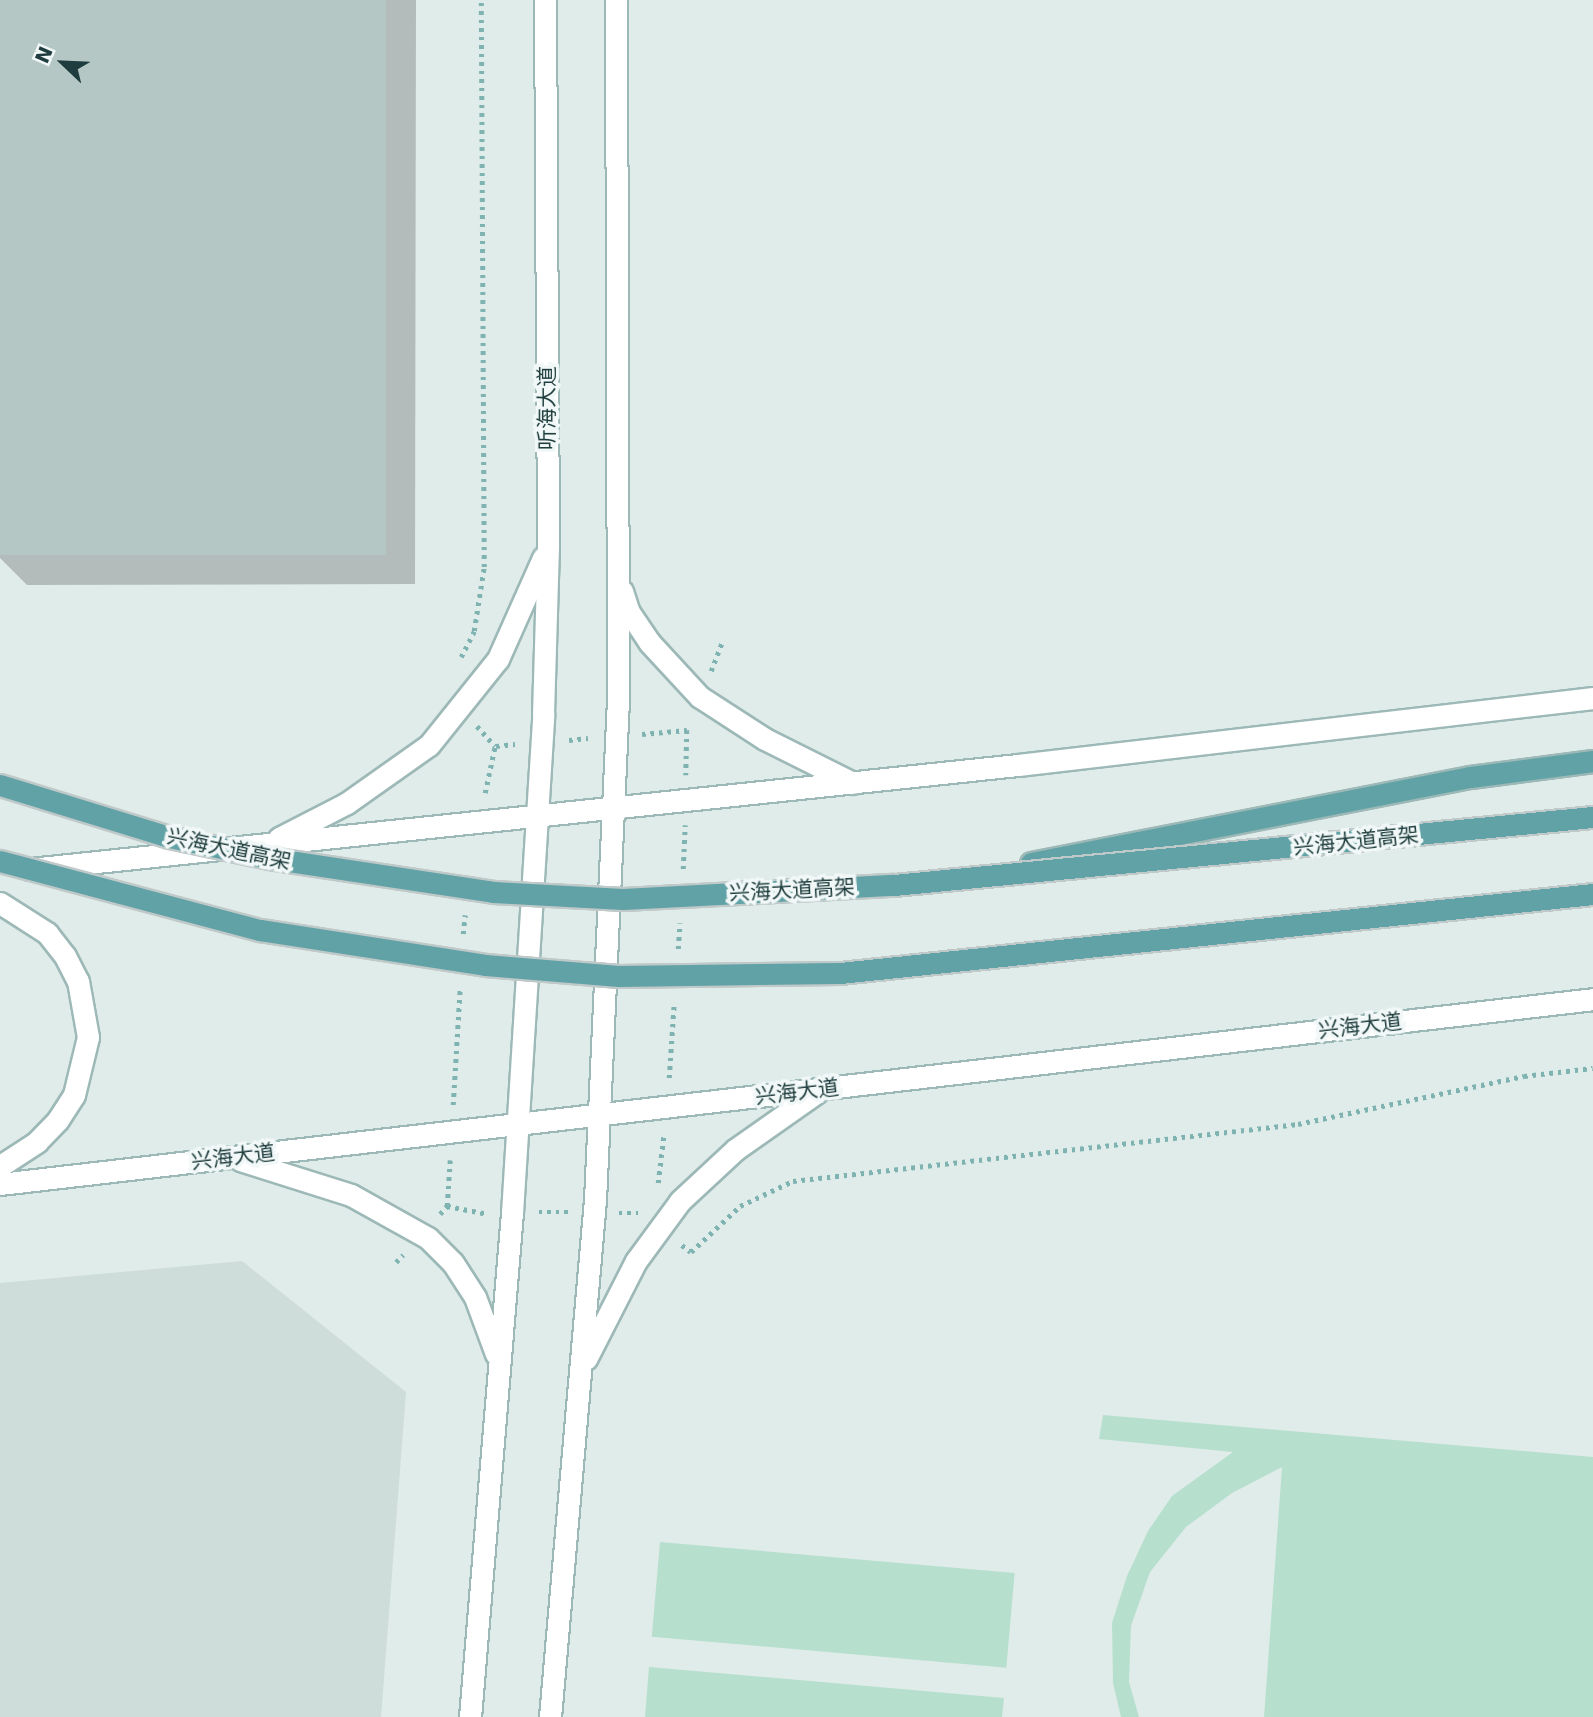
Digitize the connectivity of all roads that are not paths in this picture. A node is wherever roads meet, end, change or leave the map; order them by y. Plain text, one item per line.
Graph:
1 (545, 0) edge
2 (616, 0) edge
3 (548, 547) junction
4 (616, 573) junction
5 (1593, 698) edge
6 (1593, 761) edge
7 (853, 783) junction
8 (0, 785) edge
9 (614, 809) junction
10 (537, 817) junction
11 (1593, 817) edge
12 (266, 845) junction
13 (0, 861) edge
14 (0, 872) edge
15 (894, 886) junction
16 (1593, 894) edge
17 (0, 904) edge
18 (1593, 999) edge
19 (821, 1089) junction
20 (600, 1114) junction
21 (519, 1124) junction
22 (227, 1157) junction
23 (0, 1166) edge
24 (0, 1184) edge
25 (500, 1374) junction
26 (578, 1377) junction
27 (470, 1717) edge
28 (550, 1717) edge

1 - 3 street, 听海大道
2 - 4 street
3 - 10 street, 听海大道
3 - 12 street
4 - 7 street
4 - 9 street
5 - 7 street
6 - 15 main road, bridge
7 - 9 street
8 - 15 main road, 兴海大道高架, bridge
9 - 10 street
9 - 20 street
10 - 12 street
10 - 21 street, 听海大道
11 - 15 main road, 兴海大道高架, bridge
12 - 14 street
13 - 16 main road, bridge
17 - 23 street
18 - 19 street, 兴海大道
19 - 20 street, 兴海大道
19 - 26 street
20 - 21 street, 兴海大道
20 - 26 street
21 - 22 street, 兴海大道
21 - 25 street, 听海大道
22 - 24 street, 兴海大道
22 - 25 street
25 - 27 street
26 - 28 street

